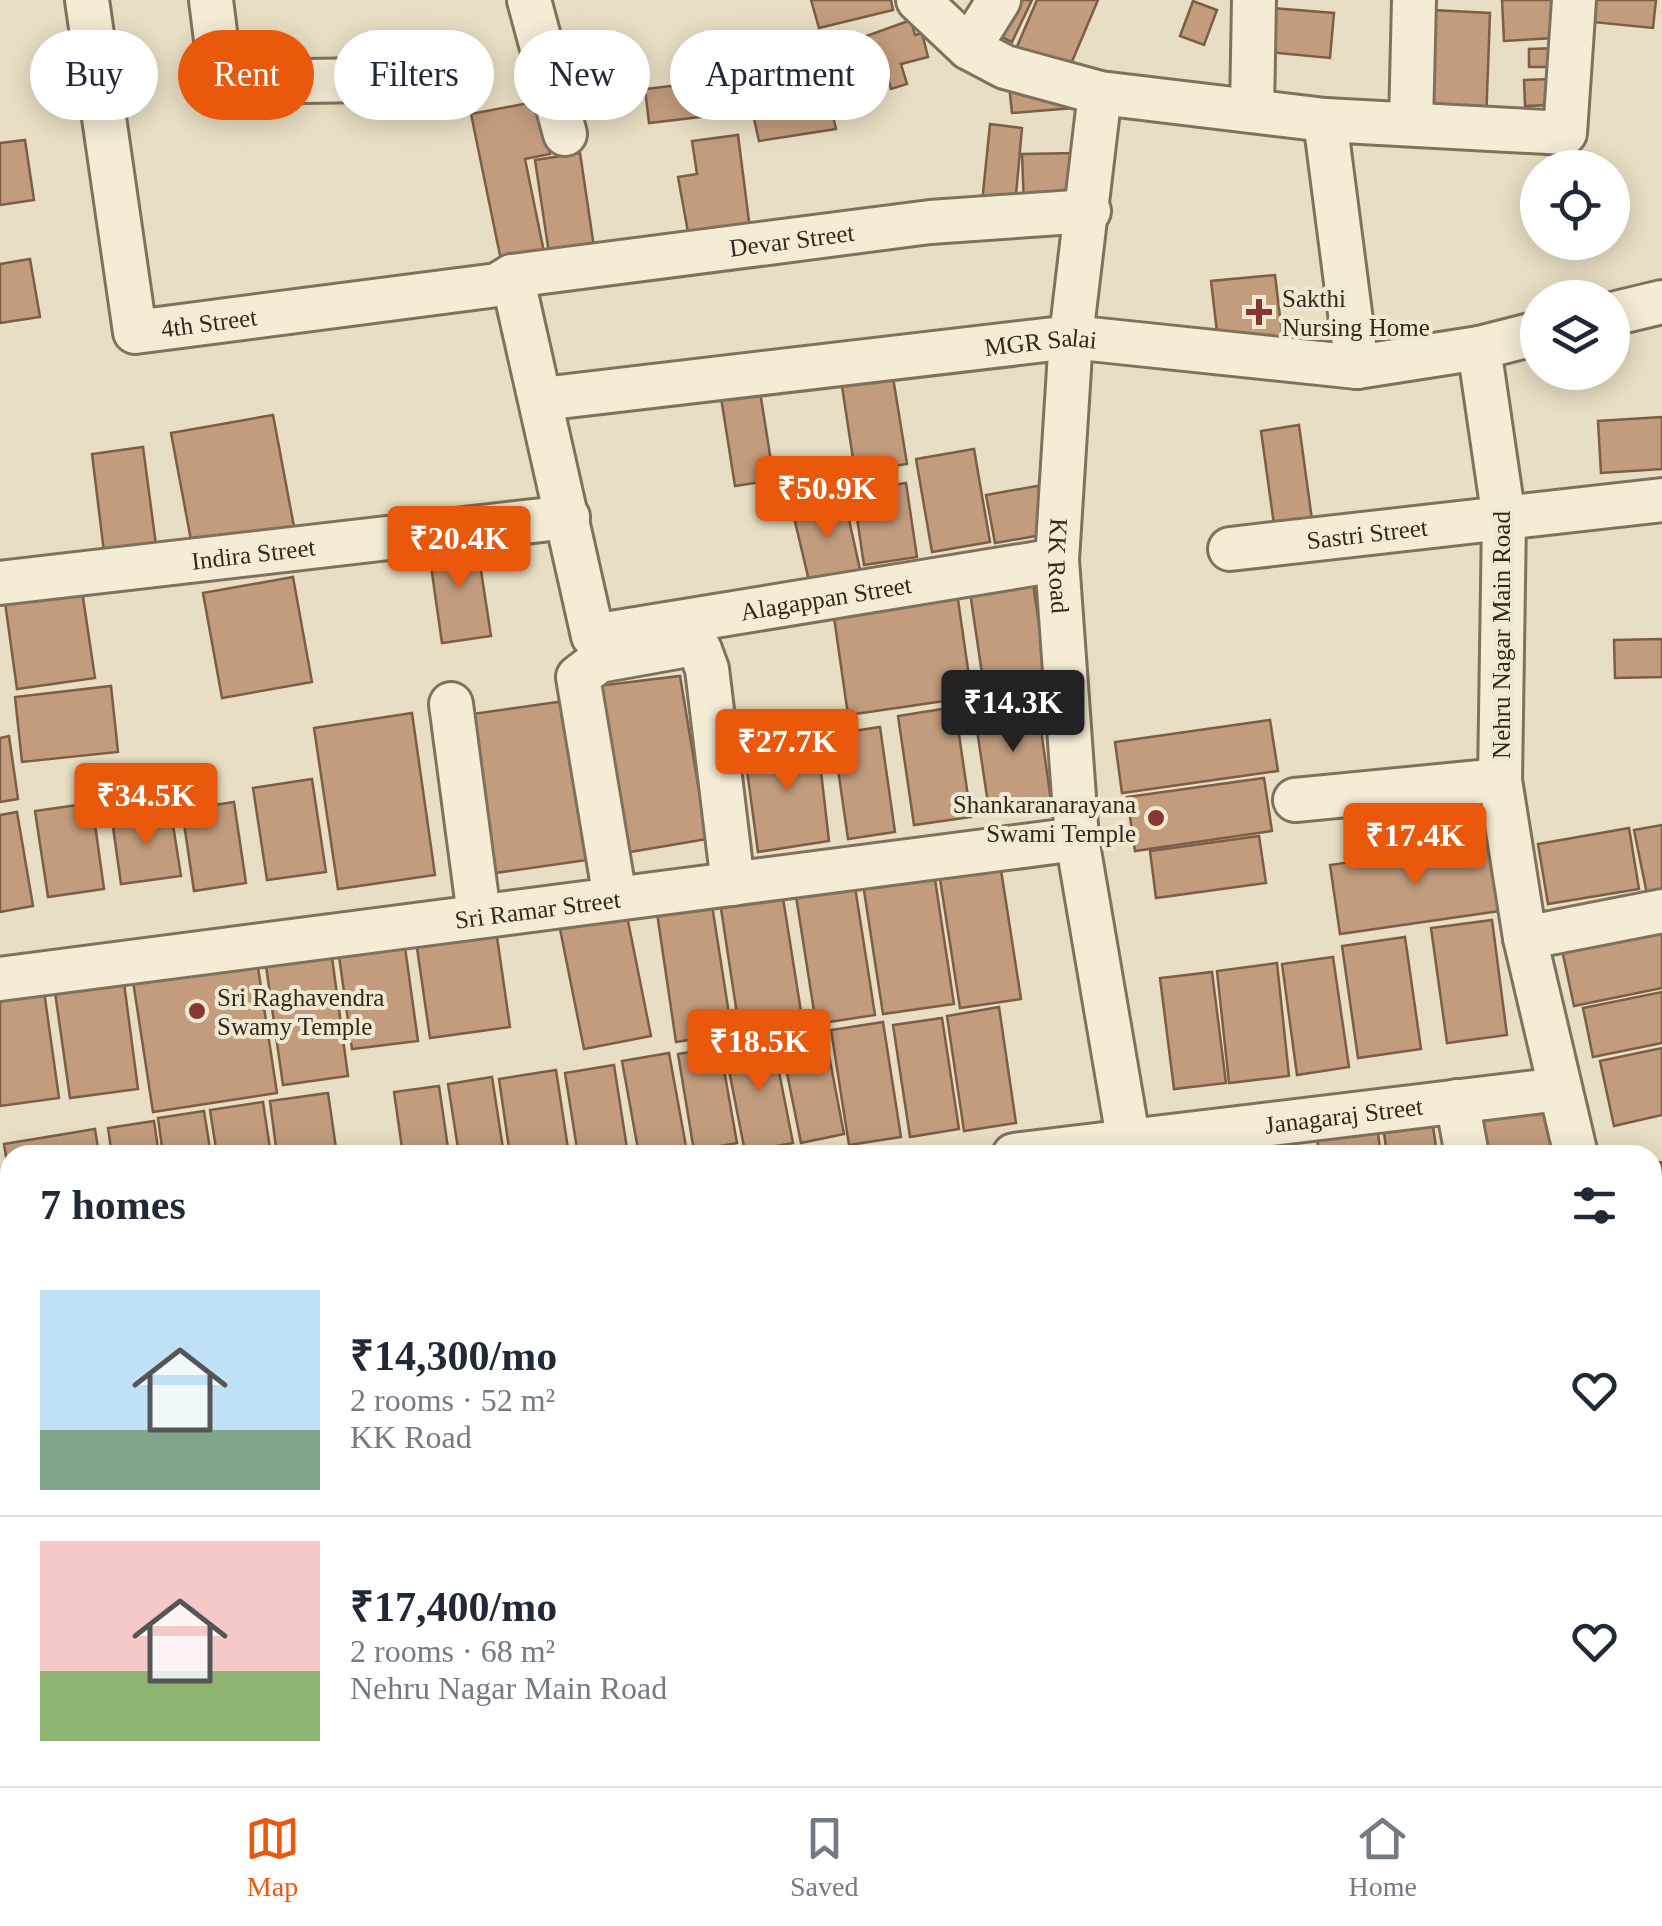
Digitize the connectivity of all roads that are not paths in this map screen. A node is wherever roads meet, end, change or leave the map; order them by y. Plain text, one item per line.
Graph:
1 (87, 0) edge
2 (211, 0) edge
3 (530, 0) edge
4 (918, 0) edge
5 (999, 0) edge
6 (1254, 0) edge
7 (1414, 0) edge
8 (1574, 0) edge
9 (969, 48) junction
10 (334, 81) edge
11 (1100, 93) junction
12 (1252, 110) junction
13 (1325, 120) junction
14 (1411, 124) junction
15 (565, 134) dead end
16 (1089, 211) junction
17 (505, 281) junction
18 (1662, 302) edge
19 (1630, 310) edge
20 (1071, 338) junction
21 (1520, 338) edge
22 (1479, 348) junction
23 (1357, 367) junction
24 (542, 398) junction
25 (1662, 500) edge
26 (568, 517) junction
27 (1504, 519) junction
28 (1230, 549) dead end
29 (1057, 560) junction
30 (1, 575) edge
31 (451, 704) dead end
32 (1500, 780) junction
33 (1295, 800) dead end
34 (1076, 839) junction
35 (733, 884) junction
36 (615, 898) junction
37 (1662, 911) edge
38 (479, 916) junction
39 (1524, 938) junction
40 (0, 979) edge
41 (1560, 1089) junction
42 (1458, 1101) junction
43 (1128, 1145) edge
44 (1150, 1145) edge
45 (1465, 1145) edge
46 (1574, 1145) edge

1 - 17 street, 4th Street
2 - 10 street
3 - 15 street
4 - 9 street
5 - 9 street
6 - 12 street
7 - 14 street
8 - 14 street
9 - 11 street
11 - 12 street
11 - 16 street, KK Road
12 - 13 street
13 - 14 street
13 - 23 street
16 - 17 street, Devar Street
16 - 20 street, KK Road
17 - 24 street
18 - 19 street
20 - 23 street, MGR Salai
20 - 24 street, MGR Salai
20 - 29 street, KK Road
21 - 22 street, MGR Salai
22 - 23 street, MGR Salai
22 - 27 street, Nehru Nagar Main Road
24 - 26 street
25 - 27 street, Sastri Street
26 - 29 street, Alagappan Street
26 - 30 street, Indira Street
27 - 28 street, Sastri Street
27 - 32 street, Nehru Nagar Main Road
29 - 34 street, KK Road
31 - 38 street
32 - 33 street
32 - 39 street, Nehru Nagar Main Road
34 - 35 street, Sri Ramar Street
34 - 43 street, KK Road
35 - 36 street, Sri Ramar Street
35 - 36 street
36 - 38 street, Sri Ramar Street
37 - 39 street
38 - 40 street, Sri Ramar Street
39 - 41 street, Nehru Nagar Main Road
41 - 42 street, Janagaraj Street
41 - 46 street, Nehru Nagar Main Road
42 - 44 street, Janagaraj Street
42 - 45 street

